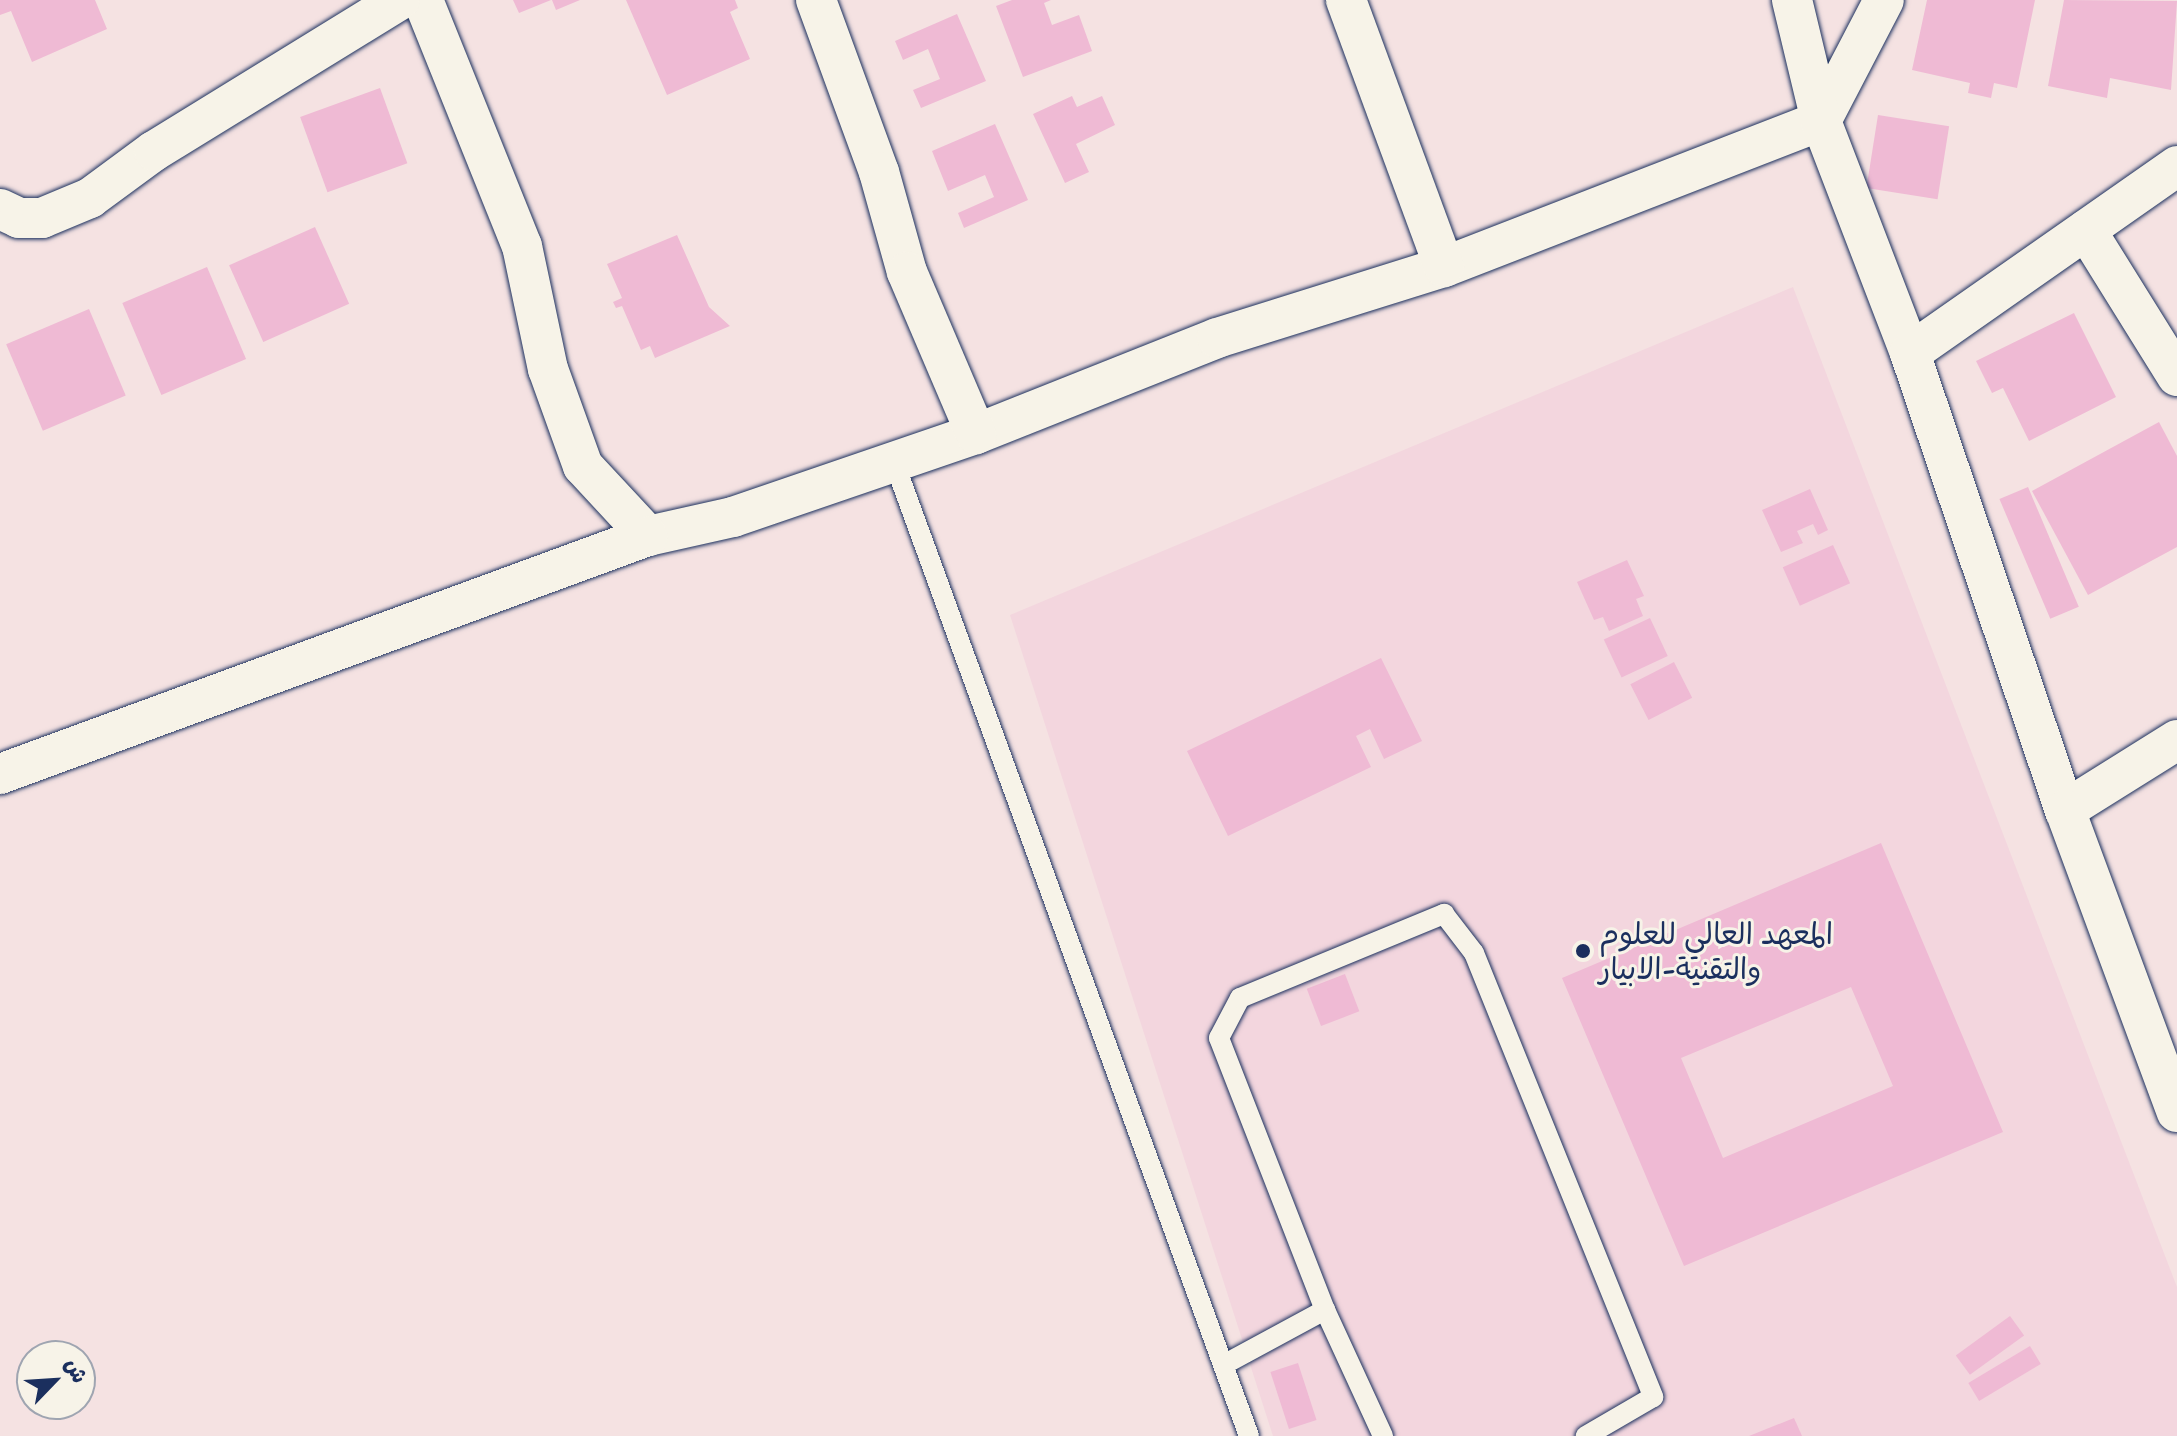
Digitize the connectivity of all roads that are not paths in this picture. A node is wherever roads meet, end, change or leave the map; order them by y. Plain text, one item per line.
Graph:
1 (399, 0) edge
2 (423, 0) edge
3 (816, 0) edge
4 (1346, 0) edge
5 (1792, 0) edge
6 (1884, 0) edge
7 (1821, 121) junction
8 (2177, 166) edge
9 (0, 209) edge
10 (2086, 230) junction
11 (1444, 267) junction
12 (1910, 353) junction
13 (2177, 376) edge
14 (976, 434) junction
15 (893, 459) junction
16 (648, 536) junction
17 (2177, 740) edge
18 (0, 774) edge
19 (2065, 810) junction
20 (2177, 1112) edge
21 (1325, 1310) junction
22 (1225, 1364) junction
23 (1249, 1436) edge
24 (1383, 1436) edge
25 (1586, 1436) edge

1 - 9 street
2 - 16 street
3 - 14 street
4 - 11 street
5 - 7 street
6 - 7 street
7 - 11 street
7 - 12 street
8 - 10 street
10 - 12 street
10 - 13 street
11 - 14 street
12 - 19 street
14 - 15 street
15 - 16 street
15 - 22 lane
16 - 18 street
17 - 19 street
19 - 20 street
21 - 22 lane
21 - 24 lane
21 - 25 lane
22 - 23 lane

